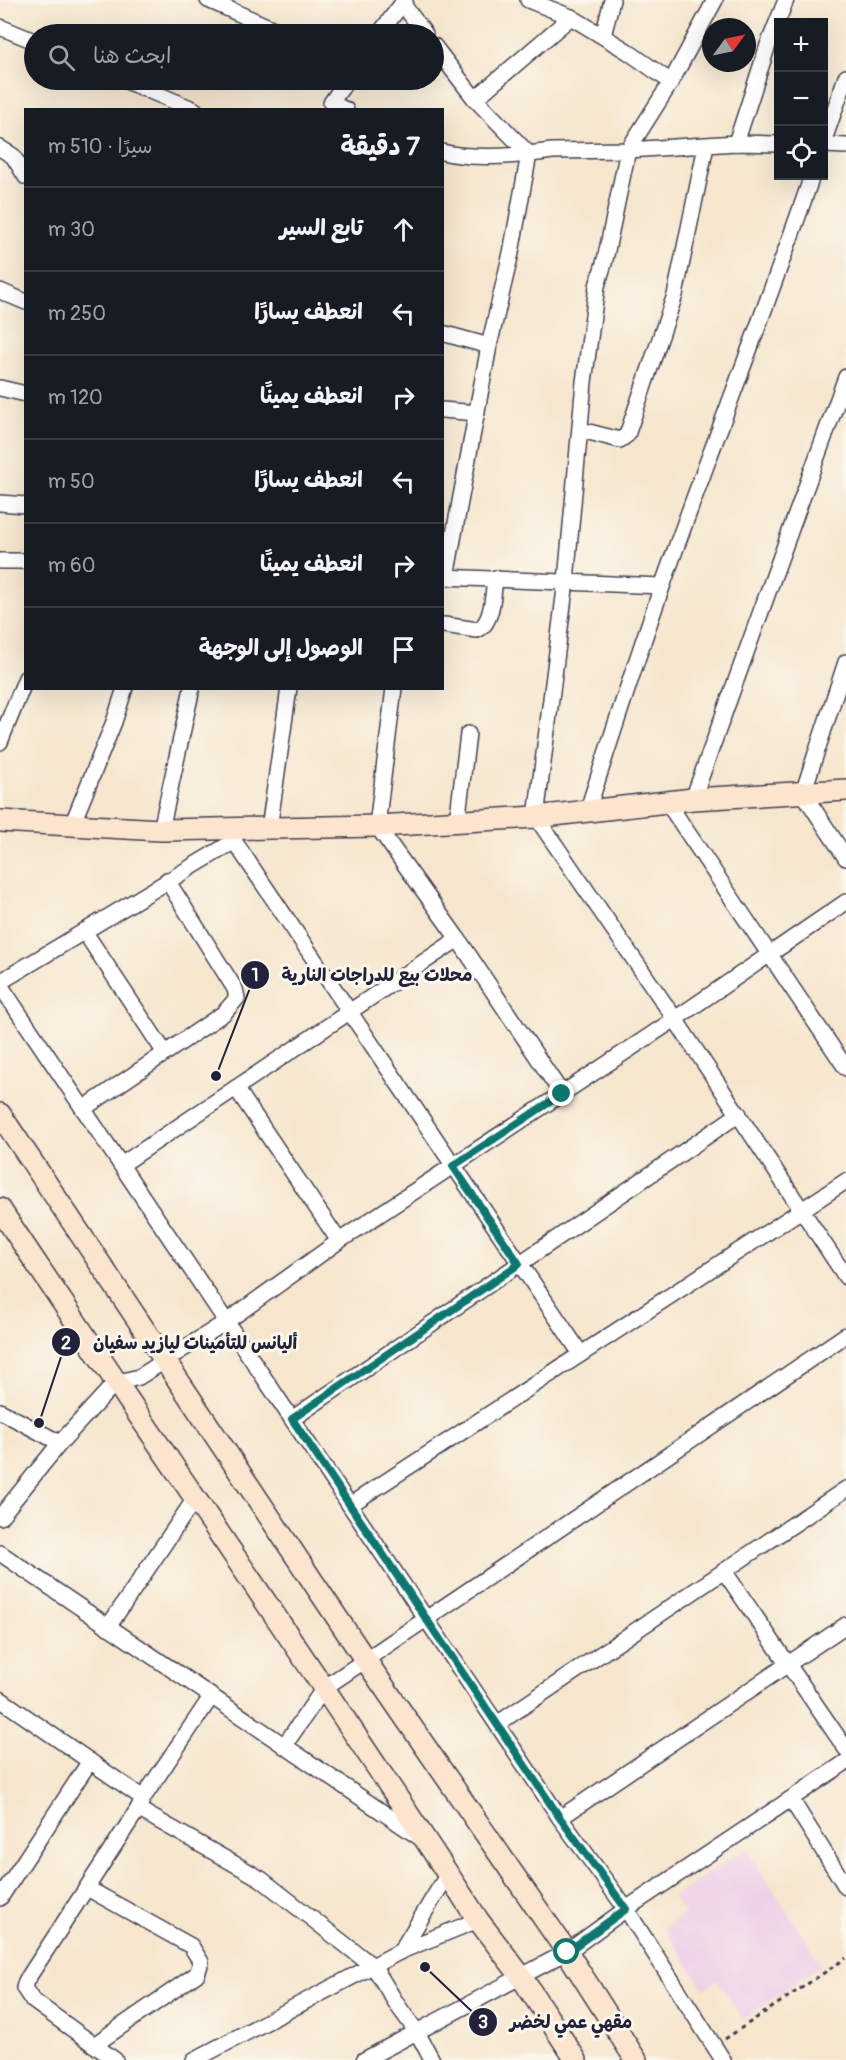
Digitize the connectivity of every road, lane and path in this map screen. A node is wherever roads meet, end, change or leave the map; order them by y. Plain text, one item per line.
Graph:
1 (208, 0) edge
2 (528, 0) edge
3 (612, 0) edge
4 (715, 0) edge
5 (786, 0) edge
6 (404, 1) edge
7 (571, 17) junction
8 (262, 24) edge
9 (387, 24) edge
10 (419, 24) edge
11 (0, 27) edge
12 (603, 36) junction
13 (24, 37) edge
14 (444, 59) edge
15 (846, 77) edge
16 (671, 82) junction
17 (148, 90) edge
18 (341, 90) edge
19 (475, 99) junction
20 (332, 106) edge
21 (190, 108) edge
22 (828, 129) edge
23 (736, 143) junction
24 (774, 144) edge
25 (828, 145) edge
26 (706, 146) junction
27 (846, 146) edge
28 (628, 150) junction
29 (444, 152) edge
30 (2, 154) edge
31 (529, 154) junction
32 (24, 174) edge
33 (811, 180) edge
34 (0, 291) edge
35 (24, 301) edge
36 (444, 334) edge
37 (489, 346) junction
38 (846, 378) edge
39 (0, 388) edge
40 (24, 394) edge
41 (444, 410) edge
42 (477, 413) junction
43 (581, 430) junction
44 (0, 503) edge
45 (24, 505) edge
46 (0, 561) edge
47 (24, 561) edge
48 (444, 577) edge
49 (495, 578) junction
50 (566, 581) junction
51 (662, 586) junction
52 (444, 625) dead end
53 (846, 662) edge
54 (24, 683) edge
55 (123, 690) edge
56 (192, 690) edge
57 (289, 690) edge
58 (394, 690) edge
59 (468, 734) dead end
60 (0, 742) edge
61 (846, 790) edge
62 (803, 793) junction
63 (693, 799) junction
64 (667, 802) junction
65 (587, 812) junction
66 (536, 817) junction
67 (0, 821) edge
68 (457, 823) junction
69 (72, 825) junction
70 (376, 826) junction
71 (268, 829) junction
72 (161, 830) junction
73 (229, 835) junction
74 (846, 858) edge
75 (168, 880) junction
76 (846, 902) edge
77 (84, 931) junction
78 (458, 939) junction
79 (769, 954) junction
80 (0, 983) edge
81 (348, 1012) junction
82 (675, 1019) junction
83 (165, 1053) junction
84 (846, 1068) edge
85 (236, 1088) junction
86 (562, 1094) junction
87 (83, 1109) junction
88 (0, 1114) edge
89 (738, 1114) junction
90 (121, 1165) junction
91 (453, 1166) junction
92 (846, 1181) edge
93 (0, 1209) edge
94 (802, 1210) junction
95 (339, 1241) junction
96 (519, 1264) junction
97 (846, 1277) edge
98 (226, 1322) junction
99 (846, 1335) edge
100 (581, 1354) junction
101 (165, 1359) junction
102 (115, 1383) junction
103 (0, 1411) edge
104 (292, 1419) junction
105 (60, 1443) junction
106 (846, 1489) edge
107 (196, 1497) junction
108 (350, 1505) junction
109 (0, 1517) edge
110 (0, 1552) edge
111 (724, 1571) junction
112 (427, 1620) junction
113 (846, 1625) edge
114 (108, 1626) junction
115 (365, 1660) junction
116 (786, 1665) junction
117 (324, 1688) junction
118 (211, 1697) junction
119 (0, 1699) edge
120 (497, 1724) junction
121 (284, 1746) junction
122 (846, 1749) edge
123 (90, 1761) junction
124 (846, 1762) edge
125 (790, 1799) junction
126 (141, 1803) junction
127 (560, 1818) junction
128 (427, 1842) junction
129 (448, 1874) junction
130 (846, 1887) edge
131 (87, 1888) junction
132 (0, 1898) edge
133 (626, 1909) junction
134 (478, 1920) junction
135 (401, 1951) junction
136 (567, 1952) junction
137 (846, 1958) edge
138 (374, 1967) junction
139 (520, 1975) junction
140 (417, 2031) junction
141 (94, 2045) junction
142 (714, 2047) junction
143 (115, 2060) edge
144 (194, 2060) edge
145 (364, 2060) edge
146 (432, 2060) edge
147 (576, 2060) edge
148 (636, 2060) edge
149 (723, 2060) edge

1 - 8 street
2 - 7 street
3 - 12 street
4 - 16 street
5 - 23 street
6 - 9 street
6 - 10 street
7 - 12 street
7 - 19 street
11 - 13 street
12 - 16 street
14 - 19 street
15 - 22 street
16 - 28 street
17 - 21 street
18 - 20 street
19 - 31 street
23 - 24 street
23 - 26 street
25 - 27 street
26 - 28 street
26 - 43 street
28 - 31 street
28 - 43 street
29 - 31 street
30 - 32 street
31 - 37 street
33 - 51 street
34 - 35 street
36 - 37 street
37 - 42 street
38 - 63 street
39 - 40 street
41 - 42 street
42 - 48 street
43 - 50 street
44 - 45 street
46 - 47 street
48 - 49 street
49 - 50 street
49 - 52 street
50 - 51 street
50 - 66 street
51 - 65 street
53 - 62 street
54 - 60 street
55 - 69 street
56 - 72 street
57 - 71 street
58 - 70 street
59 - 68 street
61 - 62 street
62 - 63 street
62 - 74 street
63 - 64 street
64 - 65 street
64 - 79 street
65 - 66 street
66 - 68 street
66 - 82 street
67 - 69 street
68 - 70 street
69 - 72 street
70 - 71 street
70 - 78 street
71 - 73 street
72 - 73 street
73 - 75 street
73 - 81 street
75 - 77 street
75 - 83 street
76 - 79 street
77 - 80 street
77 - 83 street
78 - 81 street
78 - 86 street
79 - 82 street
79 - 84 street
80 - 87 street
81 - 85 street
81 - 91 street
82 - 86 street
82 - 89 street
83 - 87 street
85 - 90 street
85 - 95 street
86 - 91 street
87 - 90 street
88 - 101 street
89 - 94 street
89 - 96 street
90 - 98 street
91 - 95 street
91 - 96 street
92 - 94 street
93 - 102 street
94 - 97 street
94 - 100 street
95 - 98 street
96 - 100 street
96 - 104 street
98 - 101 street
98 - 104 street
99 - 112 street
100 - 108 street
101 - 102 street
101 - 115 street
102 - 105 street
102 - 107 street
103 - 105 street
104 - 108 street
105 - 109 street
106 - 111 street
107 - 114 street
107 - 117 street
108 - 112 street
110 - 114 street
111 - 116 street
111 - 120 street
112 - 115 street
112 - 120 street
113 - 116 street
114 - 118 street
115 - 117 street
115 - 136 street
116 - 122 street
116 - 127 street
117 - 121 street
117 - 128 street
118 - 121 street
118 - 126 street
119 - 123 street
120 - 127 street
121 - 128 street
123 - 126 street
123 - 132 street
124 - 125 street
125 - 130 street
125 - 133 street
126 - 131 street
126 - 138 street
127 - 133 street
128 - 129 street
129 - 134 street
129 - 135 street
131 - 141 street
131 - 141 street
133 - 136 street
133 - 142 street
134 - 135 street
134 - 139 street
135 - 138 street
136 - 139 street
136 - 148 street
137 - 142 path
138 - 140 street
138 - 144 street
139 - 140 street
139 - 147 street
140 - 145 street
140 - 146 street
141 - 143 street
142 - 149 street

